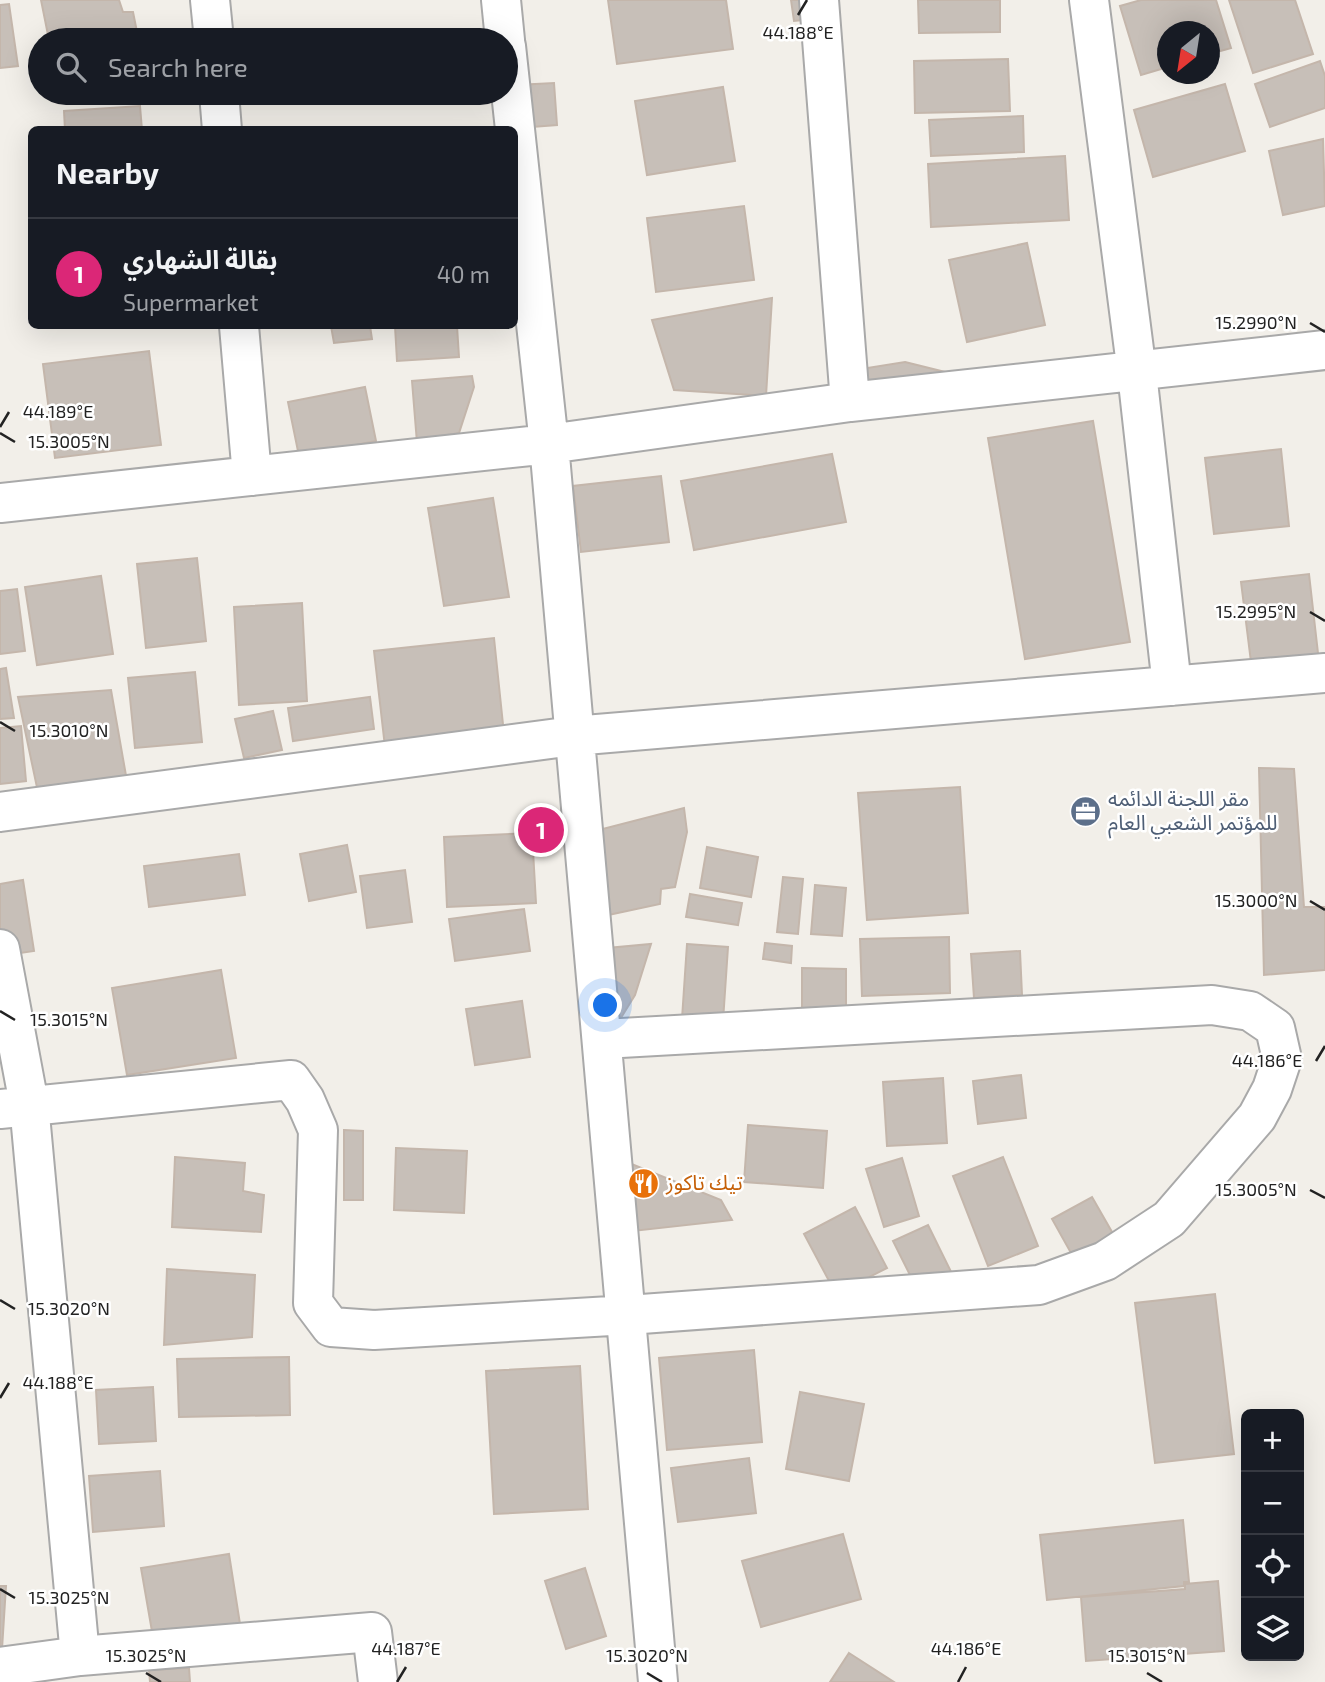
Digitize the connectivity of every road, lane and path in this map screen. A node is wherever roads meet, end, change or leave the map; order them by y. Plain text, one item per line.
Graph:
1 (211, 0) edge
2 (501, 0) edge
3 (819, 0) edge
4 (1089, 0) edge
5 (213, 28) edge
6 (504, 28) edge
7 (220, 105) edge
8 (512, 105) edge
9 (222, 126) edge
10 (515, 126) edge
11 (518, 157) edge
12 (239, 329) edge
13 (1325, 350) edge
14 (1136, 373) junction
15 (850, 402) junction
16 (549, 444) junction
17 (252, 476) junction
18 (0, 503) edge
19 (1325, 673) edge
20 (1172, 686) junction
21 (573, 736) junction
22 (0, 812) edge
23 (0, 949) edge
24 (603, 1039) junction
25 (15, 1106) edge
26 (628, 1315) junction
27 (80, 1656) junction
28 (0, 1667) edge
29 (378, 1682) edge
30 (658, 1682) edge

1 - 5 street
2 - 6 street
3 - 15 street
4 - 14 street
7 - 9 street
8 - 10 street
11 - 16 street
12 - 17 street
13 - 14 street
14 - 15 street
14 - 20 street
15 - 16 street
16 - 17 street
16 - 21 street
17 - 18 street
19 - 20 street
20 - 21 street
21 - 22 street
21 - 24 street
23 - 25 street
24 - 26 street
24 - 26 street
25 - 26 street
25 - 27 street
26 - 30 street
27 - 28 street
27 - 29 street

